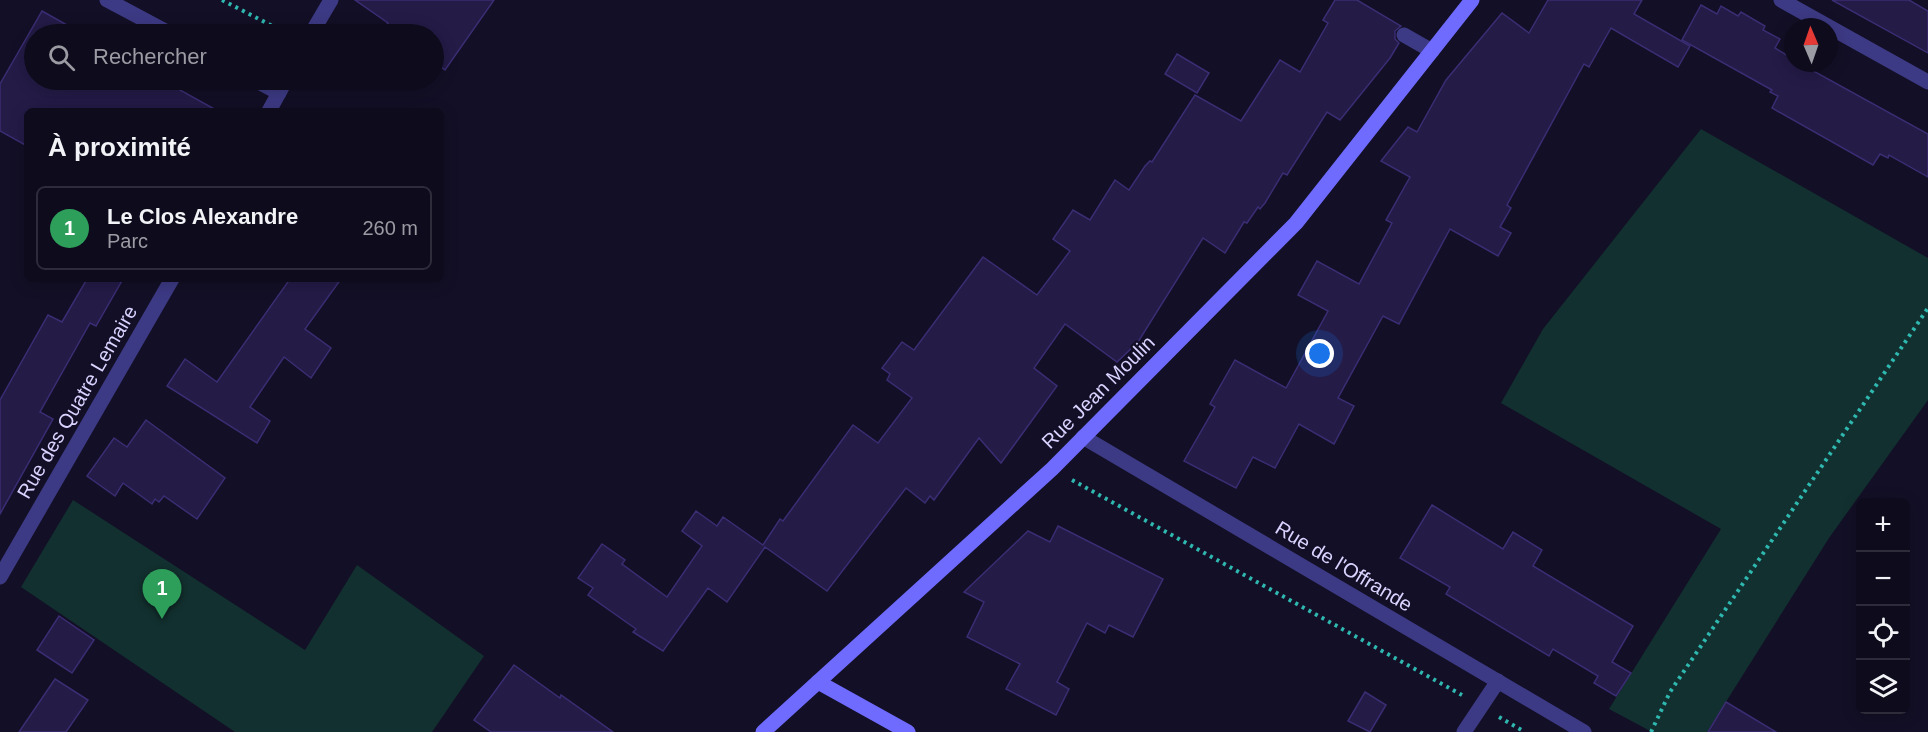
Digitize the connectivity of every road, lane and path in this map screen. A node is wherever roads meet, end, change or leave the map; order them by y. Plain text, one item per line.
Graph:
1 (107, 0) edge
2 (222, 0) edge
3 (331, 0) edge
4 (1472, 0) edge
5 (1781, 0) edge
6 (152, 24) edge
7 (269, 24) edge
8 (317, 24) edge
9 (1404, 36) dead end
10 (1432, 51) junction
11 (1928, 82) edge
12 (281, 90) edge
13 (271, 108) edge
14 (170, 282) edge
15 (1928, 308) edge
16 (1083, 437) junction
17 (1052, 469) junction
18 (0, 577) edge
19 (1497, 681) junction
20 (818, 682) junction
21 (1481, 706) junction
22 (764, 732) edge
23 (908, 732) edge
24 (1464, 732) edge
25 (1525, 732) edge
26 (1584, 732) edge
27 (1651, 732) edge

1 - 6 street
2 - 7 path
3 - 8 street
4 - 10 main road, Rue Jean Moulin
5 - 11 street
9 - 10 street
10 - 16 main road, Rue Jean Moulin
12 - 13 street
14 - 18 street, Rue des Quatre Lemaire
15 - 27 path
16 - 17 main road, Rue Jean Moulin
16 - 19 street, Rue de l'Offrande
17 - 20 main road, Rue Jean Moulin
17 - 21 path
19 - 21 street
19 - 26 street, Rue de l'Offrande
20 - 22 main road, Rue Jean Moulin
20 - 23 main road
21 - 24 street
21 - 25 path

